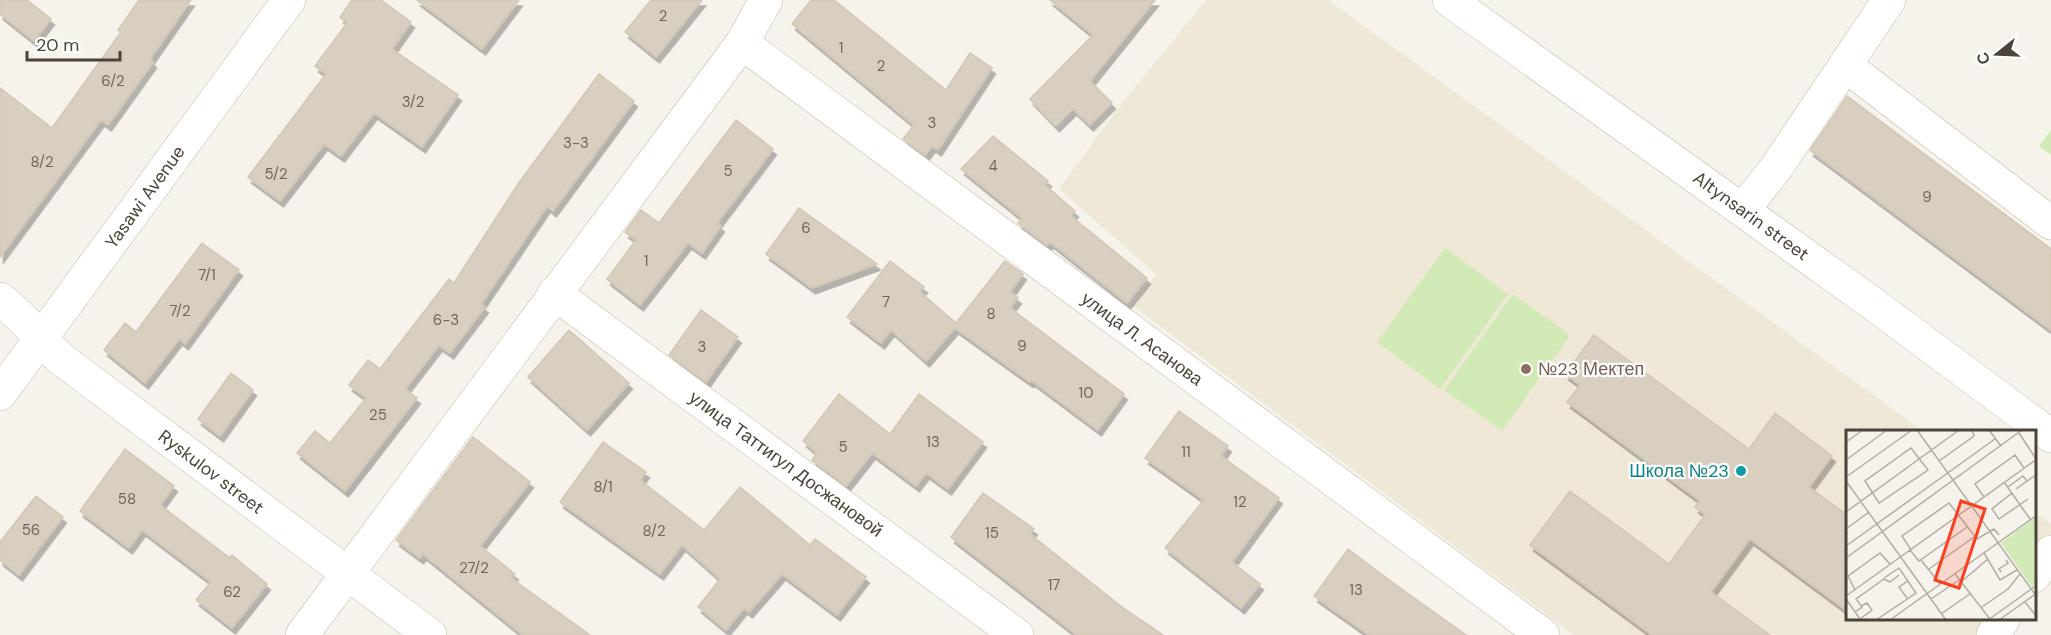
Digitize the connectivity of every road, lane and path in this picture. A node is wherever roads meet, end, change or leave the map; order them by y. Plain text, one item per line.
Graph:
1 (289, 0) edge
2 (766, 0) edge
3 (1449, 0) edge
4 (1886, 1) edge
5 (742, 44) junction
6 (1845, 65) junction
7 (1743, 210) junction
8 (2051, 223) edge
9 (554, 293) junction
10 (0, 299) edge
11 (40, 340) junction
12 (0, 394) edge
13 (2051, 436) edge
14 (2051, 552) edge
15 (2036, 573) edge
16 (348, 575) junction
17 (2003, 620) edge
18 (302, 635) edge
19 (430, 635) edge
20 (1017, 635) edge
21 (1543, 635) edge
22 (1993, 635) edge

1 - 11 street, Yasawi Avenue
2 - 5 street
3 - 7 street, Altynsarin street
4 - 6 street
5 - 9 street
5 - 21 street, улица Л. Асанова
6 - 7 street
6 - 8 street
7 - 13 street, Altynsarin street
9 - 16 street
9 - 20 street, улица Таттигул Досжановой
10 - 11 street, Ryskulov street
11 - 12 street, Yasawi Avenue
11 - 16 street, Ryskulov street
14 - 15 street
16 - 18 street
16 - 19 street, Ryskulov street
17 - 22 street

